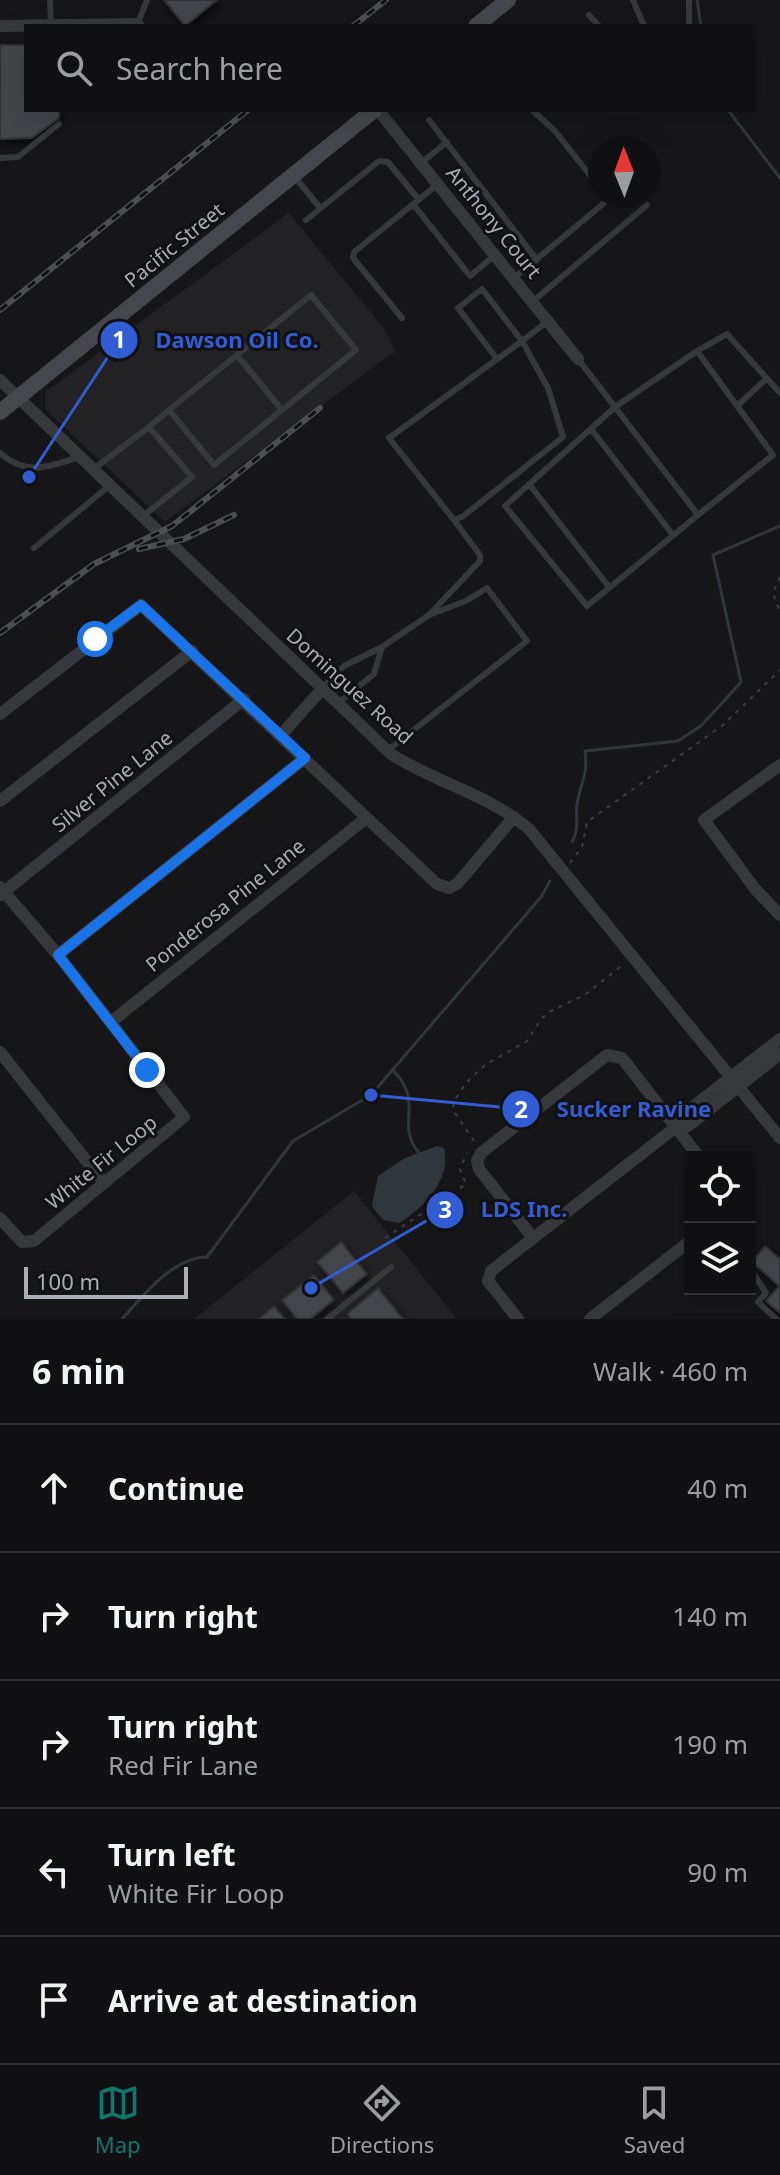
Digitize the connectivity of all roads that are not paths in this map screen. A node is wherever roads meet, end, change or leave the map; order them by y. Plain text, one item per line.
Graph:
1 (50, 0) edge
2 (147, 0) edge
3 (508, 0) edge
4 (633, 0) edge
5 (689, 0) edge
6 (589, 15) dead end
7 (51, 24) edge
8 (138, 24) edge
9 (478, 24) edge
10 (597, 24) edge
11 (643, 24) edge
12 (689, 24) edge
13 (0, 26) edge
14 (24, 26) edge
15 (373, 112) edge
16 (378, 112) edge
17 (534, 112) edge
18 (429, 120) dead end
19 (59, 124) dead end
20 (447, 142) junction
21 (0, 158) edge
22 (421, 163) junction
23 (588, 173) edge
24 (293, 175) junction
25 (438, 184) junction
26 (416, 202) junction
27 (320, 208) junction
28 (597, 208) edge
29 (643, 208) edge
30 (306, 220) dead end
31 (495, 255) junction
32 (537, 260) junction
33 (514, 278) junction
34 (532, 302) junction
35 (402, 318) dead end
36 (548, 321) junction
37 (522, 341) junction
38 (697, 351) junction
39 (237, 355) junction
40 (497, 359) junction
41 (578, 359) joint
42 (767, 378) junction
43 (0, 380) edge
44 (780, 393) edge
45 (18, 398) junction
46 (737, 406) junction
47 (615, 407) junction
48 (169, 410) junction
49 (282, 410) junction
50 (0, 412) edge
51 (149, 427) junction
52 (591, 429) junction
53 (780, 446) edge
54 (0, 453) edge
55 (773, 455) junction
56 (79, 457) junction
57 (92, 470) junction
58 (529, 484) junction
59 (109, 486) junction
60 (698, 515) junction
61 (141, 518) junction
62 (454, 520) junction
63 (673, 535) junction
64 (34, 548) dead end
65 (609, 587) junction
66 (429, 615) junction
67 (382, 647) junction
68 (192, 651) junction
69 (322, 689) junction
70 (244, 699) junction
71 (337, 704) junction
72 (0, 714) edge
73 (281, 735) junction
74 (387, 751) junction
75 (305, 758) junction
76 (780, 765) edge
77 (0, 801) edge
78 (514, 817) junction
79 (365, 819) junction
80 (1, 891) edge
81 (780, 915) edge
82 (58, 955) junction
83 (111, 1022) junction
84 (780, 1039) edge
85 (0, 1052) edge
86 (780, 1054) edge
87 (735, 1082) junction
88 (676, 1127) junction
89 (780, 1138) edge
90 (694, 1151) edge
91 (104, 1183) junction
92 (0, 1218) edge
93 (533, 1238) junction
94 (684, 1246) edge
95 (391, 1267) dead end
96 (756, 1278) edge
97 (327, 1319) edge
98 (518, 1319) edge
99 (590, 1319) edge
100 (776, 1319) edge

1 - 7 lane
2 - 8 lane
3 - 9 main road
4 - 11 lane
5 - 12 lane
6 - 10 lane
13 - 14 street
15 - 24 main road, Pacific Street
16 - 22 street, Anthony Court
17 - 23 lane
18 - 20 lane
19 - 21 lane
20 - 22 lane
20 - 32 lane
22 - 25 street, Anthony Court
24 - 27 lane
24 - 45 main road, Pacific Street
25 - 26 lane
25 - 31 street, Anthony Court
26 - 27 lane
26 - 31 lane
26 - 35 lane
27 - 30 lane
28 - 32 lane
29 - 34 lane
31 - 33 street, Anthony Court
32 - 33 lane
33 - 34 street, Anthony Court
34 - 36 street, Anthony Court
36 - 37 lane
36 - 41 street, Anthony Court
37 - 40 lane
37 - 40 lane
37 - 62 lane
38 - 42 lane
38 - 46 lane
38 - 47 lane
39 - 48 lane
39 - 49 lane
39 - 49 lane
40 - 62 lane
41 - 47 lane
42 - 44 lane
42 - 46 lane
43 - 45 street, Dominguez Road
45 - 50 main road, Pacific Street
45 - 56 street, Dominguez Road
46 - 55 lane
47 - 52 lane
47 - 60 lane
48 - 49 lane
48 - 51 lane
51 - 57 lane
51 - 61 lane
52 - 58 lane
52 - 63 lane
53 - 55 lane
54 - 56 lane
55 - 60 lane
56 - 57 street, Dominguez Road
57 - 59 street, Dominguez Road
58 - 65 lane
58 - 65 lane
59 - 61 street, Dominguez Road
59 - 64 lane
60 - 63 lane
61 - 69 street, Dominguez Road
62 - 66 lane
63 - 65 lane
66 - 67 lane
66 - 74 lane
67 - 69 lane
67 - 71 lane
68 - 70 street
68 - 72 street
68 - 77 street
69 - 71 street, Dominguez Road
69 - 73 street
70 - 73 street
70 - 80 street, Silver Pine Lane
71 - 74 street, Dominguez Road
73 - 75 street
74 - 78 street, Dominguez Road
75 - 79 street
75 - 82 street
76 - 81 street
78 - 79 street
78 - 87 street, Dominguez Road
79 - 83 street, Ponderosa Pine Lane
80 - 82 street, White Fir Loop
82 - 83 street, White Fir Loop
83 - 91 street, White Fir Loop
84 - 87 street
85 - 91 street
86 - 87 street
87 - 88 street
87 - 89 street, Dominguez Road
88 - 90 street
88 - 93 street
88 - 93 street
91 - 92 street, White Fir Loop
93 - 98 street
94 - 99 street
95 - 97 lane
96 - 100 lane

